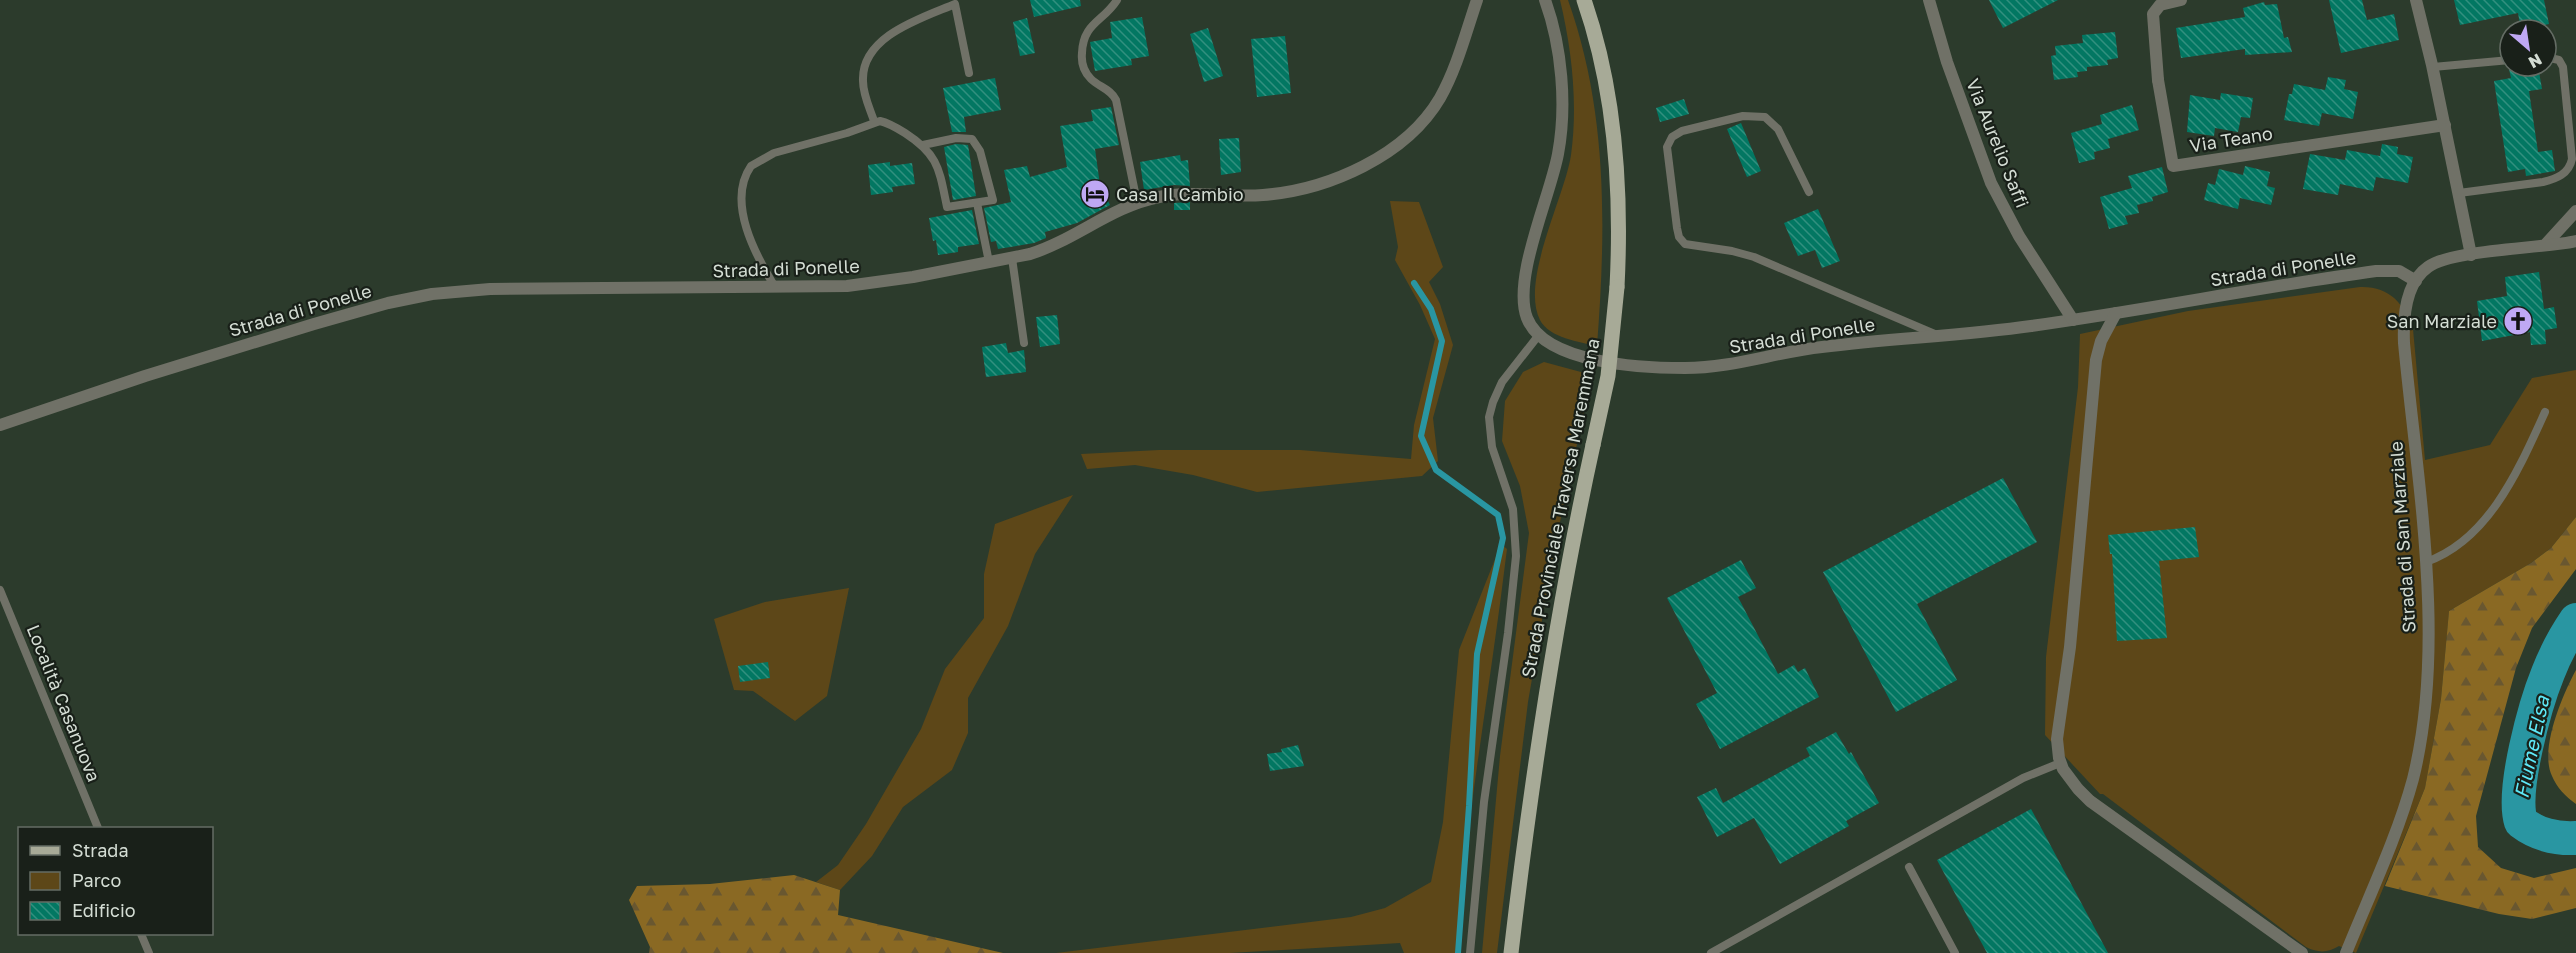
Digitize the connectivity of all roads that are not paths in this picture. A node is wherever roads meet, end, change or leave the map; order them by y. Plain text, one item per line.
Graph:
1 (1117, 0) edge
2 (1477, 0) edge
3 (1545, 0) edge
4 (1584, 0) edge
5 (1929, 0) edge
6 (2181, 0) edge
7 (2416, 0) edge
8 (2558, 60) edge
9 (2498, 61) edge
10 (2433, 67) junction
11 (969, 73) dead end
12 (874, 121) junction
13 (2445, 125) junction
14 (923, 145) junction
15 (1809, 192) dead end
16 (2459, 193) junction
17 (1137, 202) junction
18 (977, 203) junction
19 (2576, 211) edge
20 (2576, 241) edge
21 (2545, 244) junction
22 (2471, 255) junction
23 (1012, 258) junction
24 (989, 262) junction
25 (2416, 281) junction
26 (775, 287) junction
27 (2116, 313) junction
28 (2073, 320) junction
29 (1538, 336) junction
30 (1940, 336) junction
31 (1024, 343) dead end
32 (2545, 412) dead end
33 (0, 425) edge
34 (2426, 562) junction
35 (0, 590) edge
36 (2061, 762) junction
37 (98, 827) edge
38 (1909, 867) dead end
39 (142, 935) edge
40 (149, 953) edge
41 (1470, 953) edge
42 (1511, 953) edge
43 (1711, 953) edge
44 (1955, 953) edge
45 (2302, 953) edge
46 (2346, 953) edge

1 - 17 lane
2 - 17 street, Strada di Ponelle
3 - 29 street
4 - 42 main road, Strada Provinciale Traversa Maremmana, bridge
5 - 28 street, Via Aurelio Saffi
6 - 13 street, Via Teano
7 - 10 street
8 - 16 lane
9 - 10 lane
10 - 13 street
11 - 12 lane
12 - 14 lane
12 - 26 lane
13 - 16 street
14 - 18 lane
14 - 18 lane
15 - 30 lane
16 - 22 street
17 - 23 street, Strada di Ponelle
18 - 24 lane
19 - 21 street
20 - 21 street
21 - 22 street
22 - 25 street
23 - 24 street, Strada di Ponelle
23 - 31 lane
24 - 26 street, Strada di Ponelle
25 - 27 street, Strada di Ponelle
25 - 34 street, Strada di San Marziale
26 - 33 street, Strada di Ponelle
27 - 28 street, Strada di Ponelle
27 - 36 street
28 - 30 street, Strada di Ponelle
29 - 30 street, Strada di Ponelle
29 - 41 lane
32 - 34 lane
34 - 46 street, Strada di San Marziale
35 - 37 lane, Località Casanuova
36 - 43 lane
36 - 45 street
38 - 44 lane
39 - 40 lane

